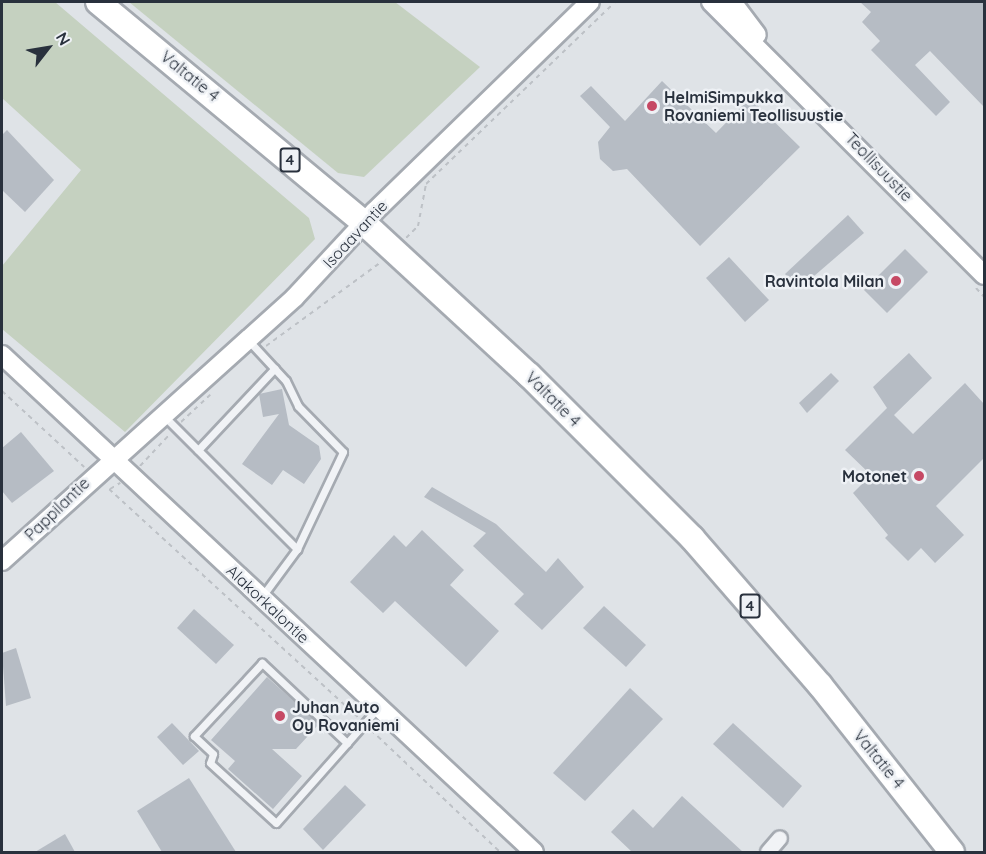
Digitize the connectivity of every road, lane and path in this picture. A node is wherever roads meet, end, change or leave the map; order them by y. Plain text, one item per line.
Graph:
1 (98, 2) edge
2 (590, 2) edge
3 (711, 2) edge
4 (732, 2) edge
5 (773, 59) junction
6 (364, 223) junction
7 (984, 275) edge
8 (249, 341) junction
9 (2, 356) edge
10 (275, 368) junction
11 (2, 391) edge
12 (165, 417) junction
13 (198, 450) junction
14 (115, 461) junction
15 (92, 475) junction
16 (297, 549) junction
17 (2, 561) edge
18 (261, 597) junction
19 (379, 707) junction
20 (364, 723) junction
21 (347, 743) junction
22 (780, 838) dead end
23 (500, 852) edge
24 (534, 852) edge
25 (768, 852) edge
26 (952, 852) edge

1 - 6 highway, Valtatie 4 / 4
2 - 6 street, Isoaavantie
3 - 5 street, Teollisuustie
4 - 5 street, Teollisuustie
5 - 7 street, Teollisuustie
6 - 8 street, Isoaavantie
6 - 26 highway, Valtatie 4 / 4
8 - 10 lane
8 - 12 street, Isoaavantie
9 - 14 street, Alakorkalontie
10 - 13 lane
10 - 16 lane
11 - 15 path, Alakorkalontie
12 - 13 lane
12 - 14 street, Isoaavantie
13 - 16 lane
14 - 15 street, Pappilantie
14 - 18 street, Alakorkalontie
15 - 17 street, Pappilantie
15 - 20 path, Alakorkalontie
16 - 18 lane
18 - 19 street, Alakorkalontie
19 - 20 lane
19 - 24 street, Alakorkalontie
20 - 21 lane
20 - 23 path, Alakorkalontie
21 - 21 lane
22 - 25 street

